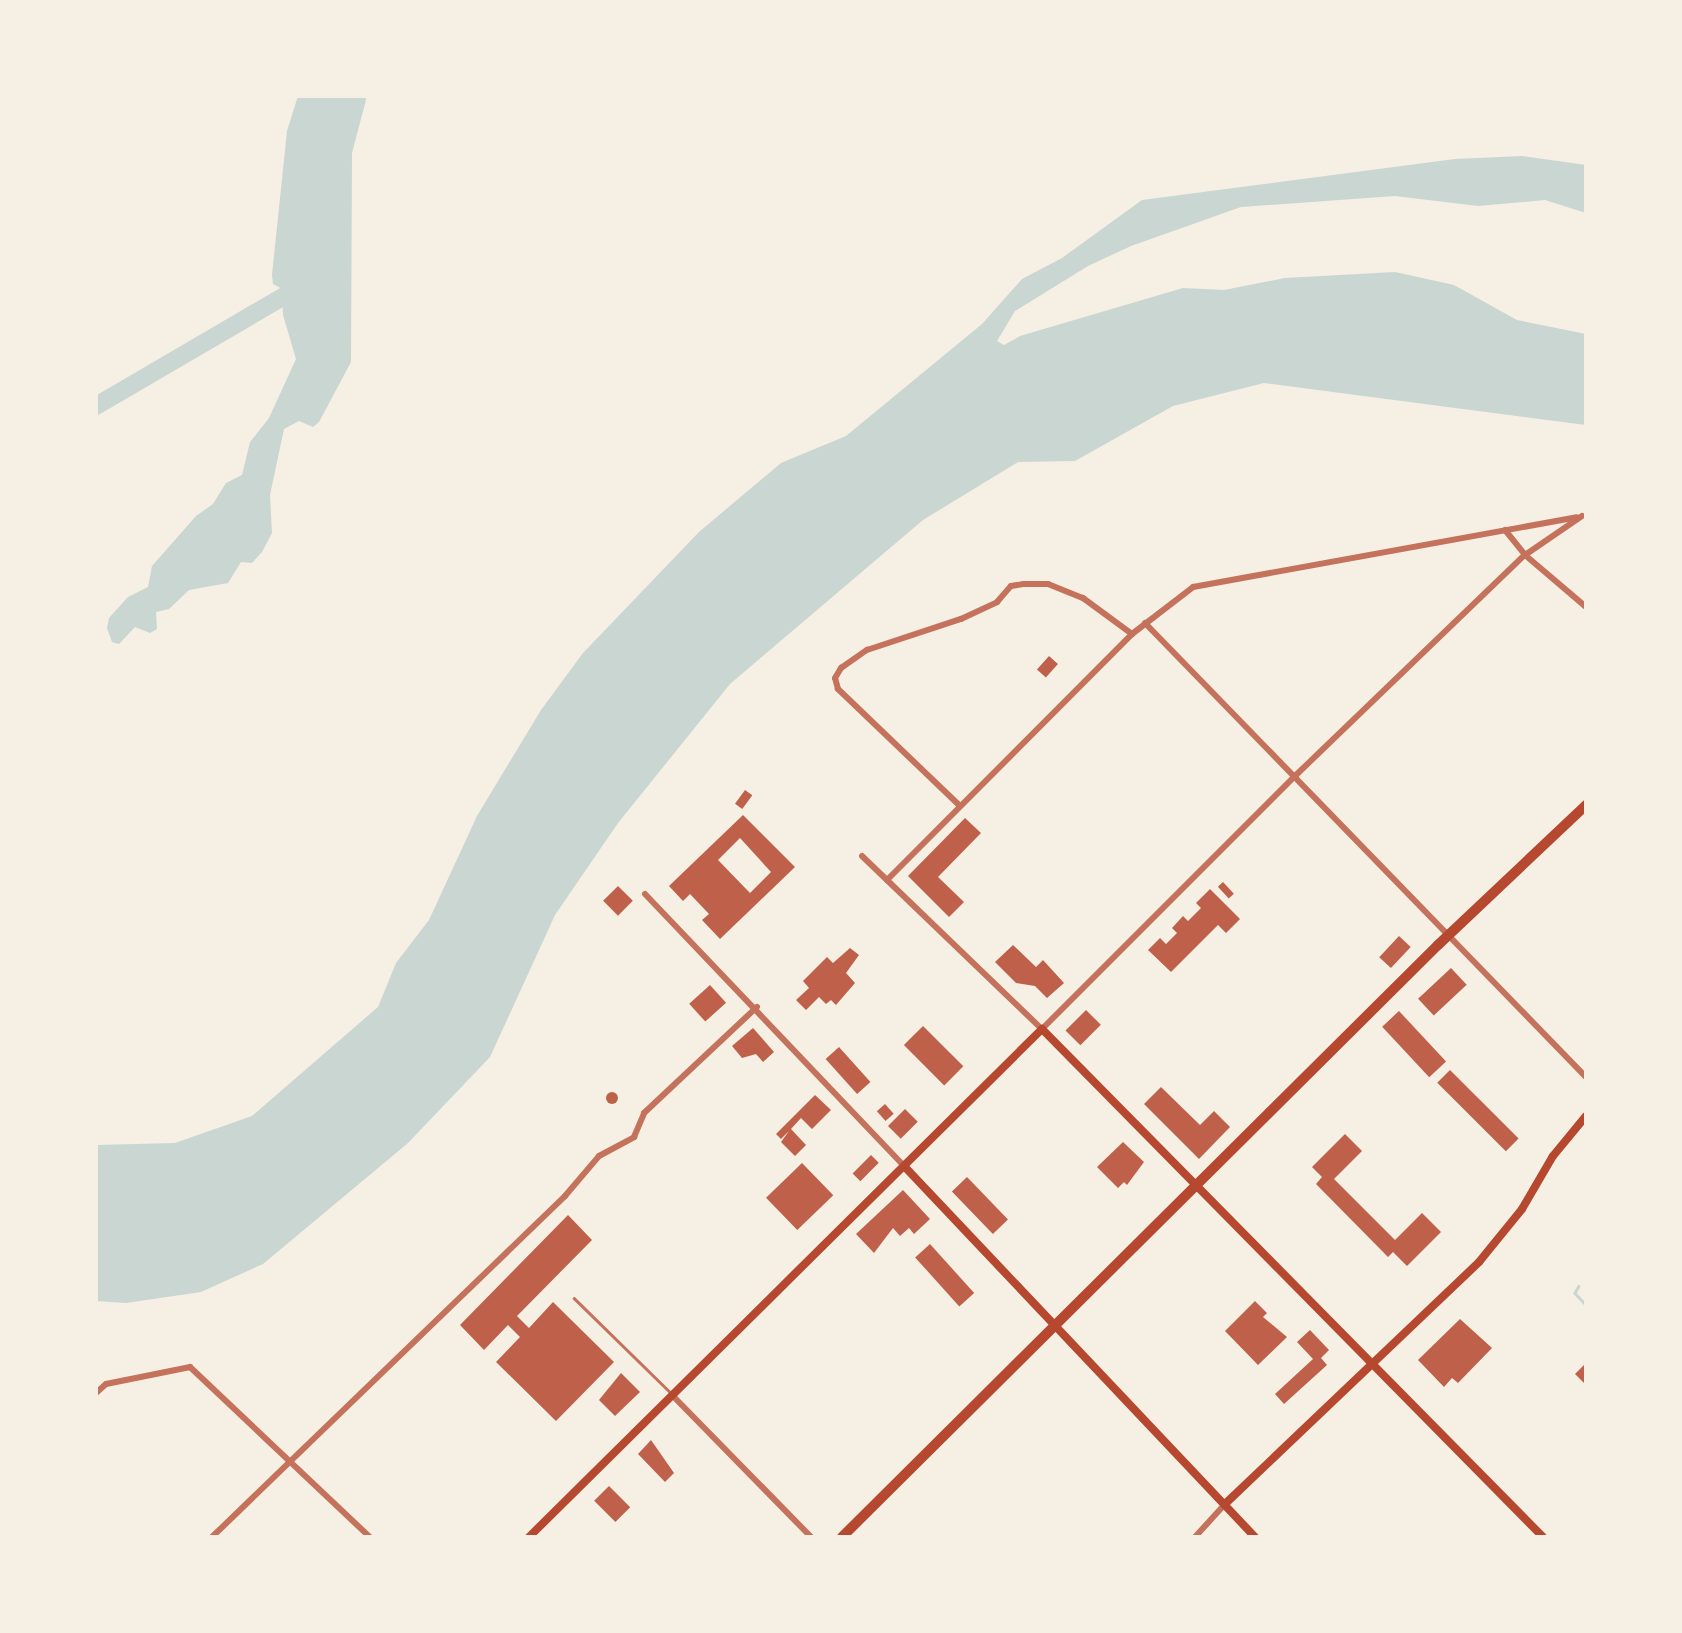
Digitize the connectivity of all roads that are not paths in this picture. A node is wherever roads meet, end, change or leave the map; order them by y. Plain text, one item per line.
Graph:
1 (1584, 516) edge
2 (1506, 530) junction
3 (1525, 555) junction
4 (1586, 607) edge
5 (1145, 624) junction
6 (1132, 634) junction
7 (1296, 775) junction
8 (959, 805) junction
9 (1586, 805) edge
10 (862, 856) dead end
11 (887, 880) junction
12 (645, 894) dead end
13 (1450, 935) junction
14 (757, 1007) junction
15 (1042, 1029) junction
16 (1586, 1077) edge
17 (1586, 1116) edge
18 (905, 1166) junction
19 (1197, 1186) junction
20 (574, 1298) dead end
21 (1053, 1327) junction
22 (1373, 1363) junction
23 (96, 1393) edge
24 (672, 1395) junction
25 (293, 1459) junction
26 (1225, 1504) junction
27 (212, 1537) edge
28 (370, 1537) edge
29 (529, 1537) edge
30 (811, 1537) edge
31 (842, 1537) edge
32 (1195, 1537) edge
33 (1255, 1537) edge
34 (1543, 1537) edge

1 - 2 street
1 - 3 street
2 - 3 street
2 - 5 street
3 - 4 street
3 - 7 street
5 - 6 street
5 - 7 street
6 - 8 street
6 - 8 street
7 - 13 street
7 - 15 street
8 - 11 street
9 - 13 main road
10 - 11 street
11 - 15 street
12 - 14 street
13 - 16 street
13 - 19 main road
14 - 18 street
14 - 25 street
15 - 18 main road
15 - 19 main road
17 - 22 main road
18 - 21 main road
18 - 24 main road
19 - 21 main road
19 - 22 main road
20 - 24 lane
21 - 26 main road
21 - 31 main road
22 - 26 main road
22 - 34 main road
23 - 25 street
24 - 29 main road
24 - 30 street
25 - 27 street
25 - 28 street
26 - 32 street
26 - 33 main road

